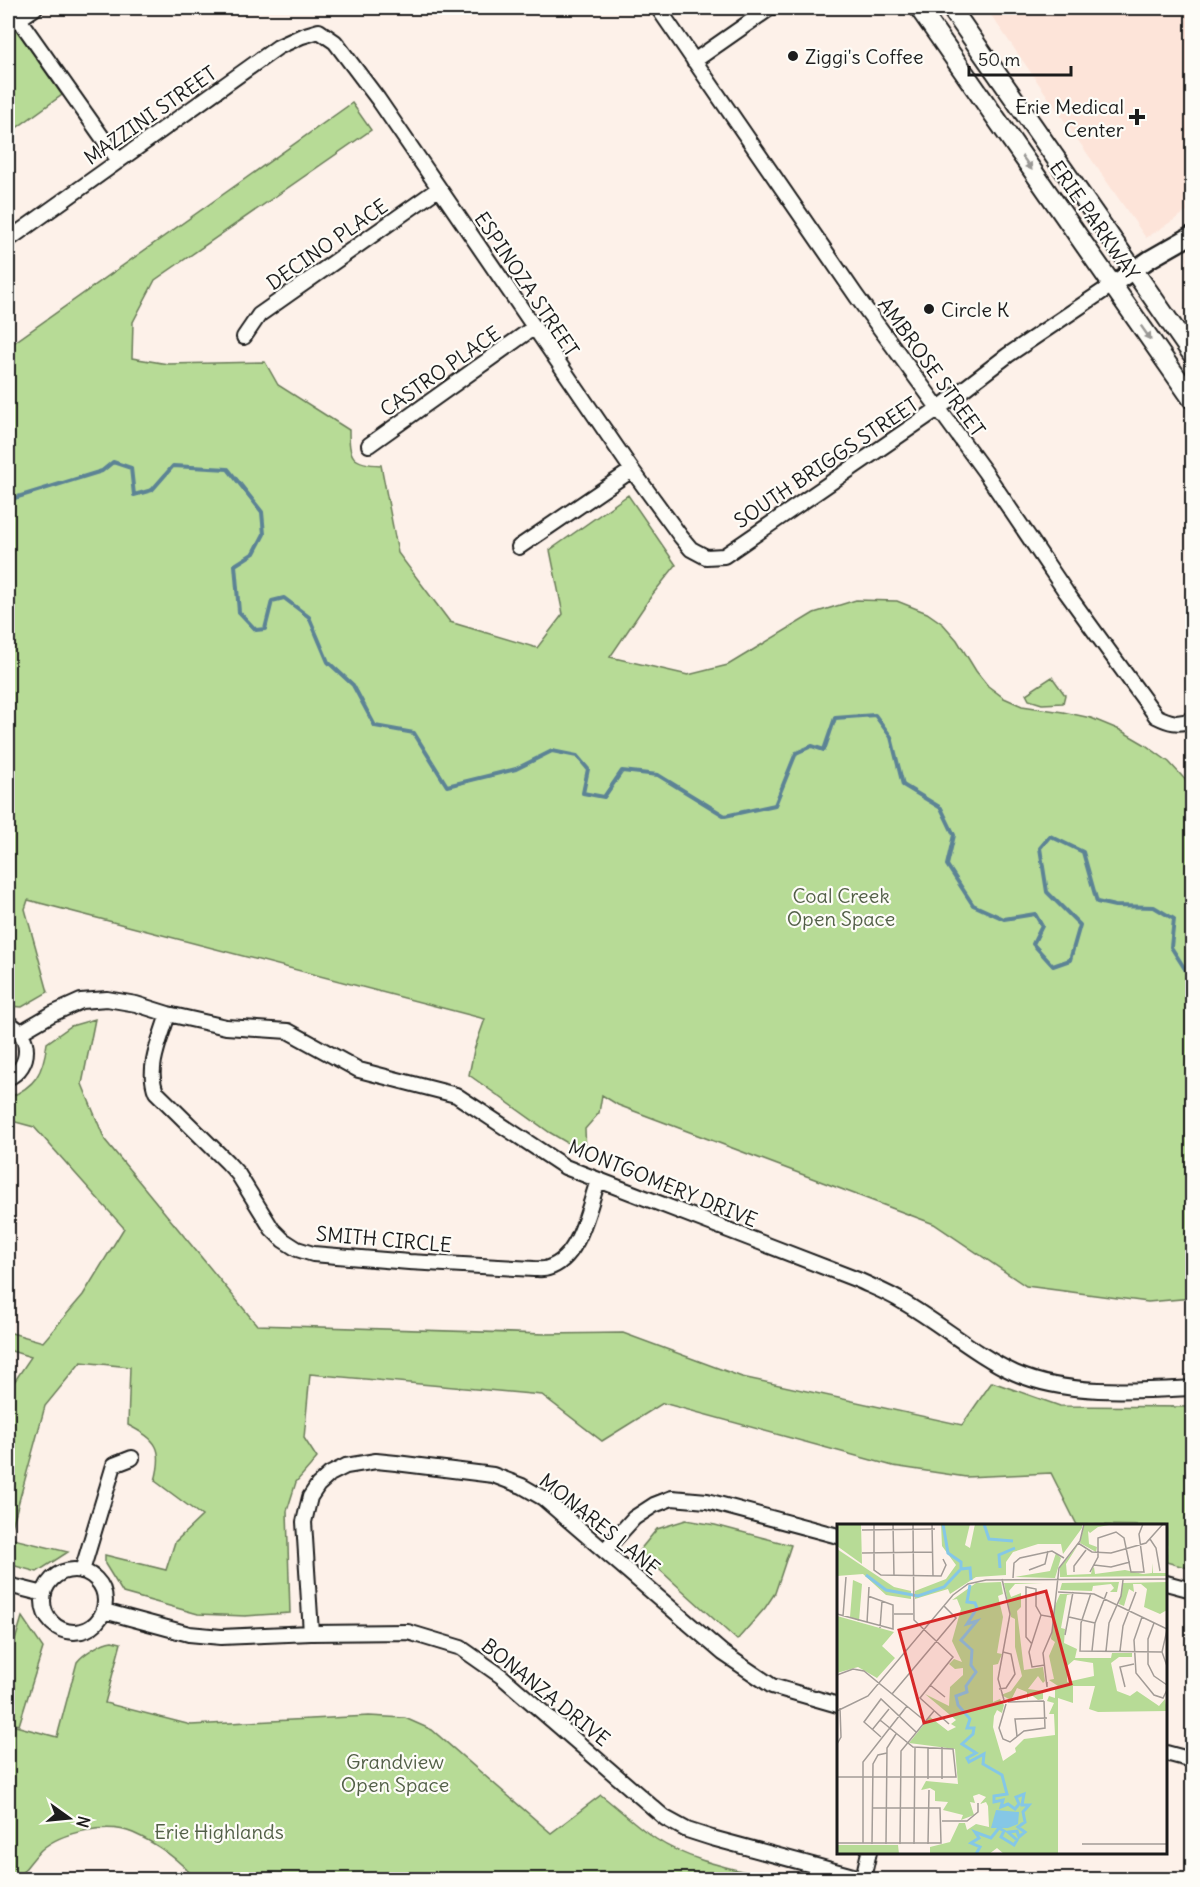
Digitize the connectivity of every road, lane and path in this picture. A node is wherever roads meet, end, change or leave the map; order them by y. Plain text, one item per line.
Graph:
1 (35, 8) edge
2 (658, 8) edge
3 (770, 8) edge
4 (919, 8) edge
5 (951, 8) edge
6 (15, 13) edge
7 (319, 31) joint
8 (694, 61) junction
9 (119, 161) junction
10 (438, 189) junction
11 (1192, 235) edge
12 (8, 240) edge
13 (1134, 270) junction
14 (1112, 285) junction
15 (533, 328) junction
16 (244, 337) dead end
17 (1192, 354) edge
18 (1192, 399) edge
19 (939, 408) junction
20 (369, 445) dead end
21 (632, 470) junction
22 (519, 546) dead end
23 (706, 557) joint
24 (1192, 719) edge
25 (168, 1014) junction
26 (8, 1023) edge
27 (21, 1032) junction
28 (8, 1078) edge
29 (598, 1181) junction
30 (1192, 1388) edge
31 (132, 1458) dead end
32 (837, 1536) edge
33 (605, 1550) junction
34 (82, 1571) junction
35 (1167, 1583) edge
36 (8, 1585) edge
37 (1192, 1590) edge
38 (44, 1594) junction
39 (104, 1611) junction
40 (311, 1633) junction
41 (837, 1705) edge
42 (1167, 1753) edge
43 (1192, 1760) edge
44 (869, 1854) edge
45 (865, 1879) edge

1 - 6 street
2 - 8 street, AMBROSE STREET
3 - 8 street
4 -> 14 main road, ERIE PARKWAY
5 - 13 main road, ERIE PARKWAY
6 - 9 street
7 - 9 street, MAZZINI STREET
7 - 10 street, ESPINOZA STREET
8 - 19 street, AMBROSE STREET
9 - 12 street, MAZZINI STREET
10 - 15 street, ESPINOZA STREET
10 - 16 street, DECINO PLACE
11 - 13 street
13 - 14 street
13 - 17 main road, ERIE PARKWAY
14 -> 18 main road, ERIE PARKWAY
14 - 19 street, SOUTH BRIGGS STREET
15 - 20 street, CASTRO PLACE
15 - 21 street, ESPINOZA STREET
19 - 23 street, SOUTH BRIGGS STREET
19 - 24 street, AMBROSE STREET
21 - 22 street
21 - 23 street, ESPINOZA STREET
25 - 27 street, MONTGOMERY DRIVE
25 - 29 street, MONTGOMERY DRIVE
25 - 29 street, SMITH CIRCLE
26 - 27 street
27 - 28 street
29 - 30 street, MONTGOMERY DRIVE
31 - 34 street
32 - 33 street
33 - 40 street, MONARES LANE
33 - 41 street, MONARES LANE
34 - 38 street
34 - 39 street
35 - 37 street
36 - 38 street
38 - 39 street
39 - 40 street, BONANZA DRIVE
40 - 45 street, BONANZA DRIVE
42 - 43 street
44 - 45 street

